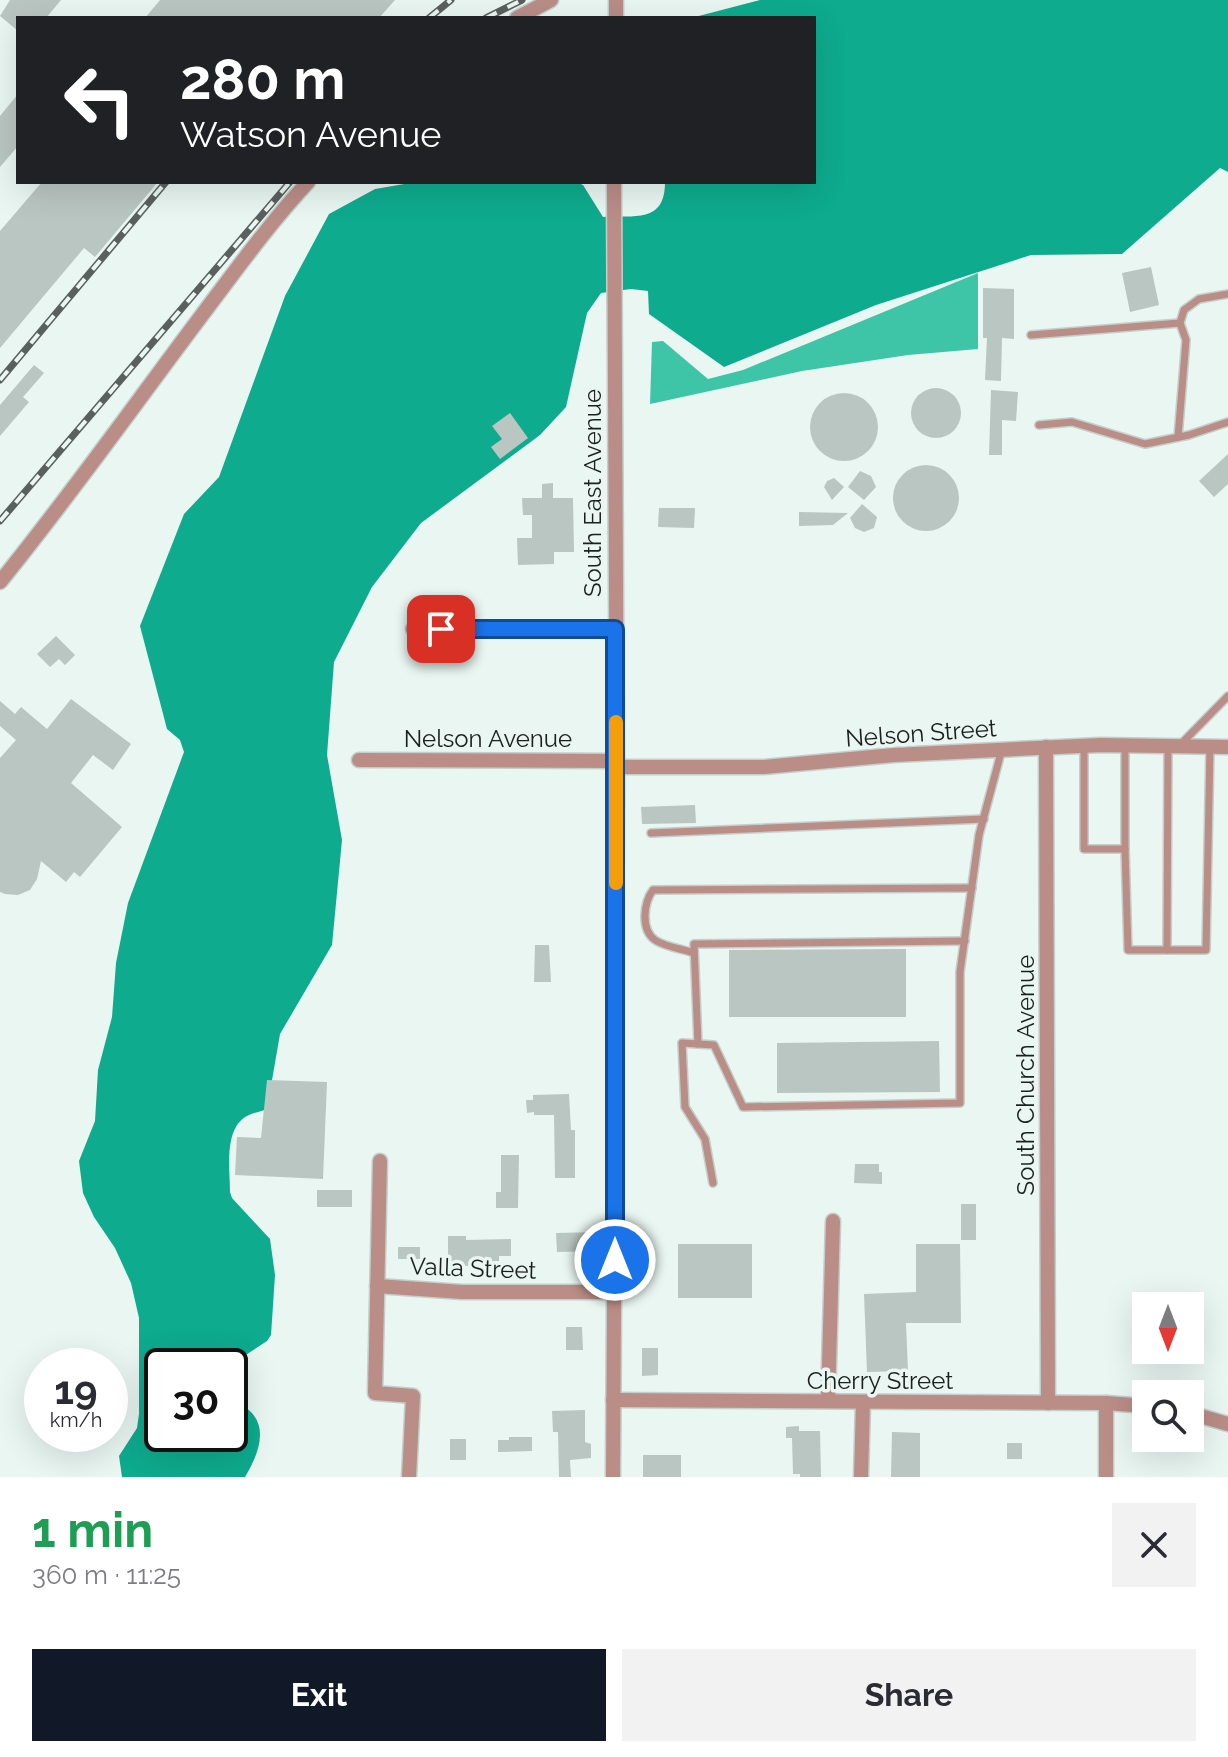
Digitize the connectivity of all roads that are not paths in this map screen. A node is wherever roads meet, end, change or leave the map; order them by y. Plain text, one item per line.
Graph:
1 (551, 0) edge
2 (521, 16) edge
3 (306, 184) edge
4 (614, 184) edge
5 (1228, 294) edge
6 (1180, 323) junction
7 (1031, 335) dead end
8 (1228, 422) edge
9 (1039, 425) dead end
10 (1178, 437) junction
11 (0, 582) edge
12 (413, 629) dead end
13 (615, 629) junction
14 (1228, 696) edge
15 (1125, 745) junction
16 (1084, 746) junction
17 (1173, 746) junction
18 (1046, 747) junction
19 (1210, 747) junction
20 (1228, 747) edge
21 (1002, 749) junction
22 (359, 760) dead end
23 (617, 764) junction
24 (984, 819) junction
25 (651, 833) dead end
26 (1125, 849) junction
27 (972, 888) junction
28 (965, 941) junction
29 (1167, 950) junction
30 (694, 953) junction
31 (698, 1044) junction
32 (380, 1161) dead end
33 (713, 1183) dead end
34 (833, 1221) dead end
35 (377, 1286) junction
36 (615, 1292) junction
37 (613, 1400) junction
38 (828, 1401) junction
39 (863, 1402) junction
40 (1048, 1403) junction
41 (1106, 1403) junction
42 (1132, 1405) edge
43 (1204, 1417) edge
44 (1228, 1424) edge
45 (409, 1477) edge
46 (613, 1477) edge
47 (861, 1477) edge
48 (1106, 1477) edge

1 - 2 street
3 - 11 street
4 - 13 street, South East Avenue
5 - 6 lane
6 - 7 lane
6 - 10 lane
8 - 10 lane
9 - 10 lane
12 - 13 street
13 - 23 street, South East Avenue
14 - 17 lane
15 - 16 street, Nelson Street
15 - 17 street, Nelson Street
15 - 26 lane
16 - 18 street, Nelson Street
16 - 26 lane
17 - 19 street, Nelson Street
17 - 29 lane
18 - 21 street, Nelson Street
18 - 40 street, South Church Avenue
19 - 20 street, Nelson Street
19 - 29 lane
21 - 23 street, Nelson Street
21 - 24 lane
22 - 23 street, Nelson Avenue
23 - 36 street, South East Avenue
24 - 25 lane
24 - 27 lane
26 - 29 lane
27 - 28 lane
27 - 30 lane
28 - 30 lane
28 - 31 lane
30 - 31 lane
31 - 33 lane
32 - 35 street
34 - 38 street
35 - 36 street, Valla Street
35 - 45 street
36 - 37 street, South East Avenue
37 - 38 street, Cherry Street
37 - 46 street, South East Avenue
38 - 39 street, Cherry Street
39 - 40 street, Cherry Street
39 - 47 street
40 - 41 street, Cherry Street
41 - 42 street, Cherry Street
41 - 48 street
43 - 44 street

